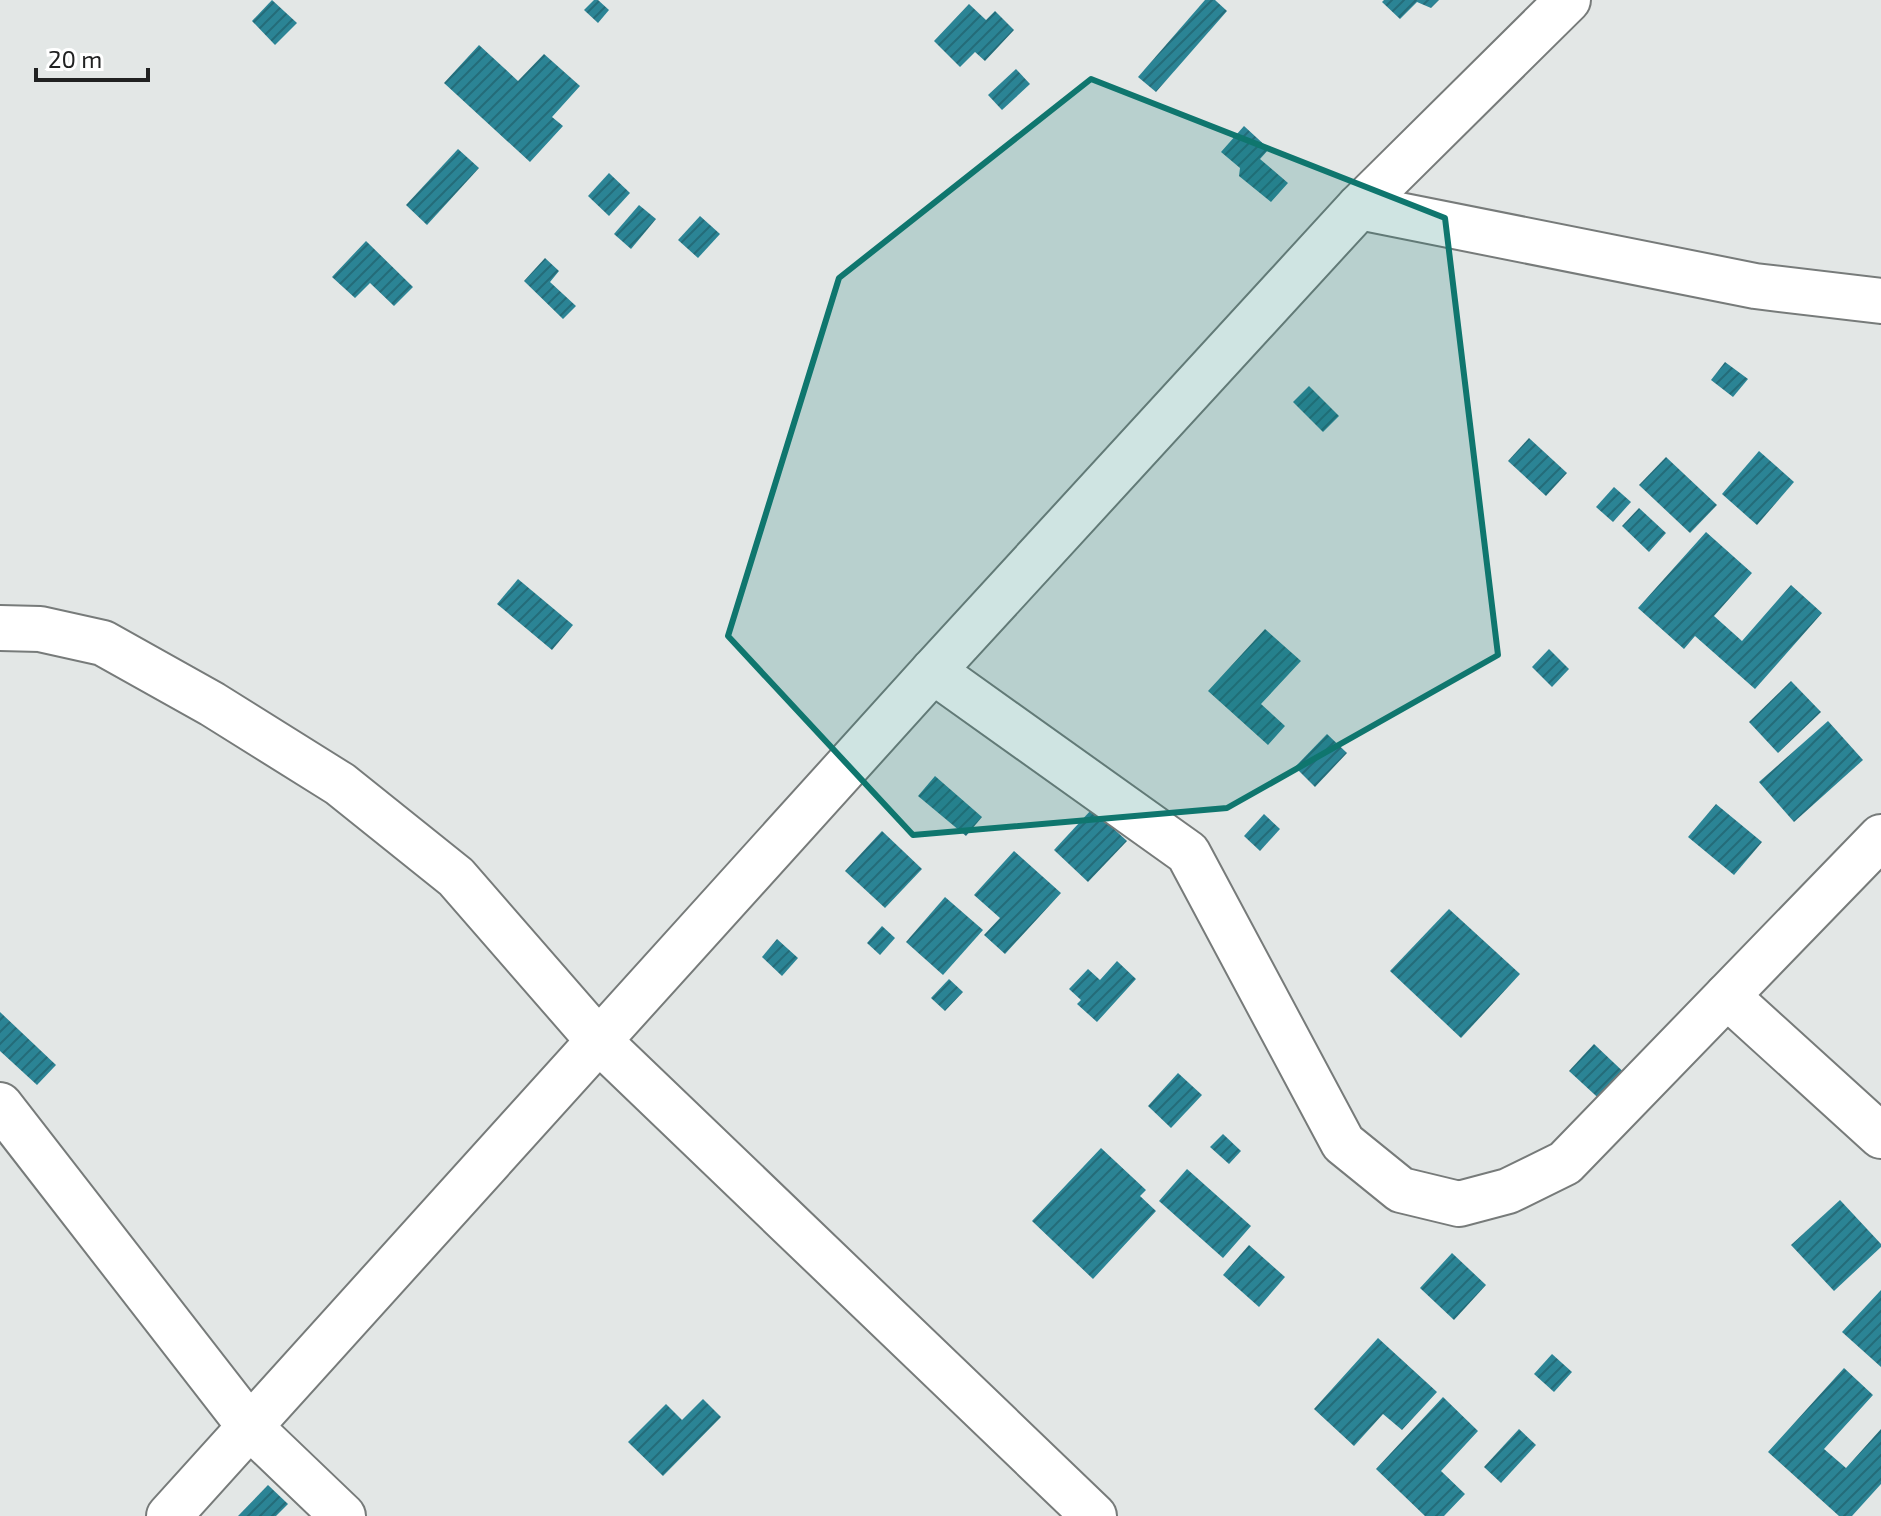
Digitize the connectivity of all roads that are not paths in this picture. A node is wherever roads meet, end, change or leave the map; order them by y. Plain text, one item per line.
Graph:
1 (1568, 0) edge
2 (1359, 207) junction
3 (1881, 301) edge
4 (0, 628) edge
5 (933, 671) junction
6 (1881, 837) edge
7 (1727, 996) junction
8 (598, 1040) junction
9 (0, 1105) edge
10 (1881, 1136) edge
11 (250, 1427) junction
12 (169, 1516) edge
13 (343, 1516) edge
14 (1094, 1516) edge

1 - 2 street
2 - 3 street
2 - 5 street
4 - 8 street
5 - 7 street
5 - 8 street
6 - 7 street
7 - 10 street
8 - 11 street
8 - 14 street
9 - 11 street
11 - 12 street
11 - 13 street

